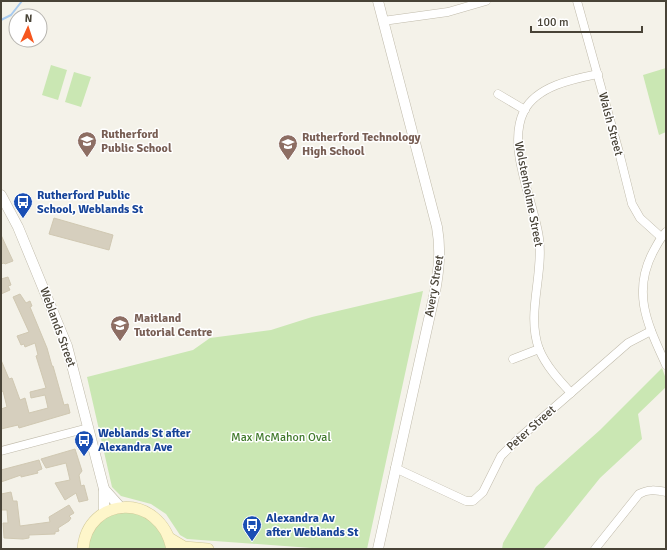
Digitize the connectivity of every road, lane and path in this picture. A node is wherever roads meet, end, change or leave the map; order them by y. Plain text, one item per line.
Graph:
1 (378, 1) edge
2 (577, 1) edge
3 (483, 2) edge
4 (383, 21) junction
5 (598, 74) junction
6 (498, 94) dead end
7 (525, 110) junction
8 (1, 195) edge
9 (663, 234) edge
10 (652, 332) junction
11 (539, 349) junction
12 (513, 359) dead end
13 (666, 365) edge
14 (571, 393) junction
15 (88, 428) junction
16 (1, 451) edge
17 (395, 468) junction
18 (104, 489) junction
19 (666, 492) edge
20 (121, 508) junction
21 (104, 513) junction
22 (169, 538) junction
23 (83, 545) edge
24 (73, 549) edge
25 (172, 549) edge
26 (208, 549) edge
27 (378, 549) edge
28 (594, 549) edge

1 - 4 street, Avery Street
2 - 5 street, Walsh Street
3 - 4 street
4 - 17 street, Avery Street
5 - 7 street, Wolstenholme Street
5 - 9 street, Walsh Street
6 - 7 street
7 - 11 street, Wolstenholme Street
8 - 15 street, Weblands Street
9 - 10 street
10 - 13 street
10 - 14 street, Peter Street
11 - 12 street
11 - 14 street, Wolstenholme Street
14 - 17 street, Peter Street
15 - 16 street
15 - 18 street, Weblands Street
17 - 27 street, Avery Street
18 - 20 street, Weblands Street
18 - 21 street, Weblands Street
19 - 28 street
20 - 21 main road
20 - 22 main road
21 - 23 main road
22 - 25 main road
22 - 26 main road
23 - 24 main road

